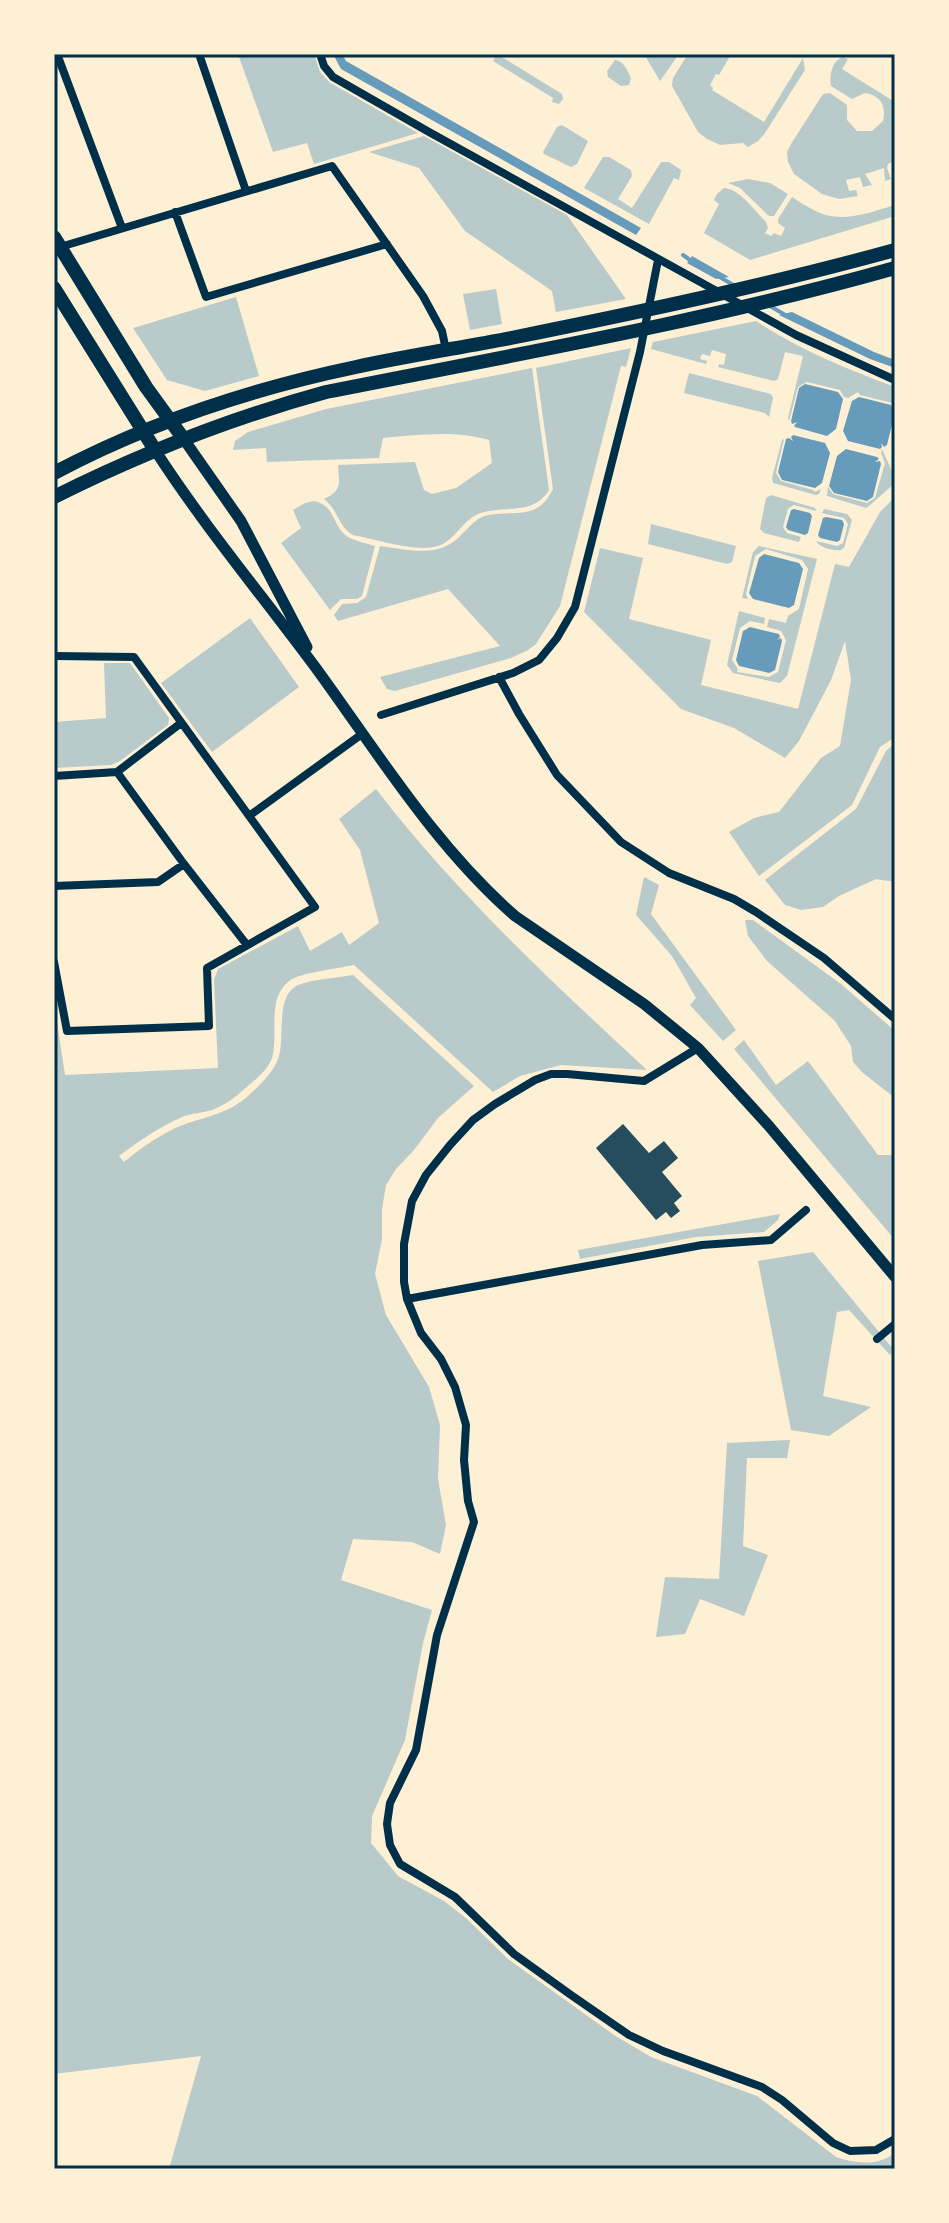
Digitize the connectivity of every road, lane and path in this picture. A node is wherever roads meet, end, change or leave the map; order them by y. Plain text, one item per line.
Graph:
1 (57, 54) edge
2 (199, 54) edge
3 (320, 54) edge
4 (246, 191) junction
5 (175, 212) junction
6 (122, 228) junction
7 (57, 242) edge
8 (387, 244) junction
9 (895, 250) edge
10 (658, 260) junction
11 (895, 268) edge
12 (54, 288) edge
13 (446, 351) junction
14 (895, 380) edge
15 (170, 420) junction
16 (143, 430) junction
17 (183, 438) junction
18 (155, 450) junction
19 (54, 473) edge
20 (54, 497) edge
21 (54, 656) edge
22 (321, 675) junction
23 (499, 677) junction
24 (381, 715) dead end
25 (181, 723) junction
26 (362, 734) junction
27 (117, 772) junction
28 (54, 776) edge
29 (249, 816) junction
30 (184, 864) junction
31 (54, 886) edge
32 (247, 945) junction
33 (54, 962) edge
34 (895, 1019) edge
35 (698, 1048) junction
36 (806, 1210) dead end
37 (895, 1277) edge
38 (407, 1299) junction
39 (895, 1324) edge
40 (877, 1339) dead end
41 (895, 2139) edge

1 - 6 street
2 - 4 street
3 - 10 street
4 - 5 street
4 - 8 street
5 - 6 street
5 - 8 street
6 - 7 street
7 - 15 main road
8 - 13 street
9 - 13 main road
10 - 14 street
10 - 23 street
11 - 17 main road
12 - 16 main road
13 - 15 main road
15 - 16 main road
15 - 17 main road
16 - 18 main road
16 - 19 main road
17 - 18 main road
17 - 22 street
18 - 20 main road
18 - 22 street
21 - 25 street
22 - 26 street
23 - 24 street
23 - 34 street
25 - 27 street
25 - 29 street
26 - 29 street
26 - 35 street
27 - 28 street
27 - 30 street
29 - 32 street
30 - 31 street
30 - 32 street
32 - 33 street
35 - 37 street
35 - 38 street
36 - 38 street
38 - 41 street
39 - 40 street

